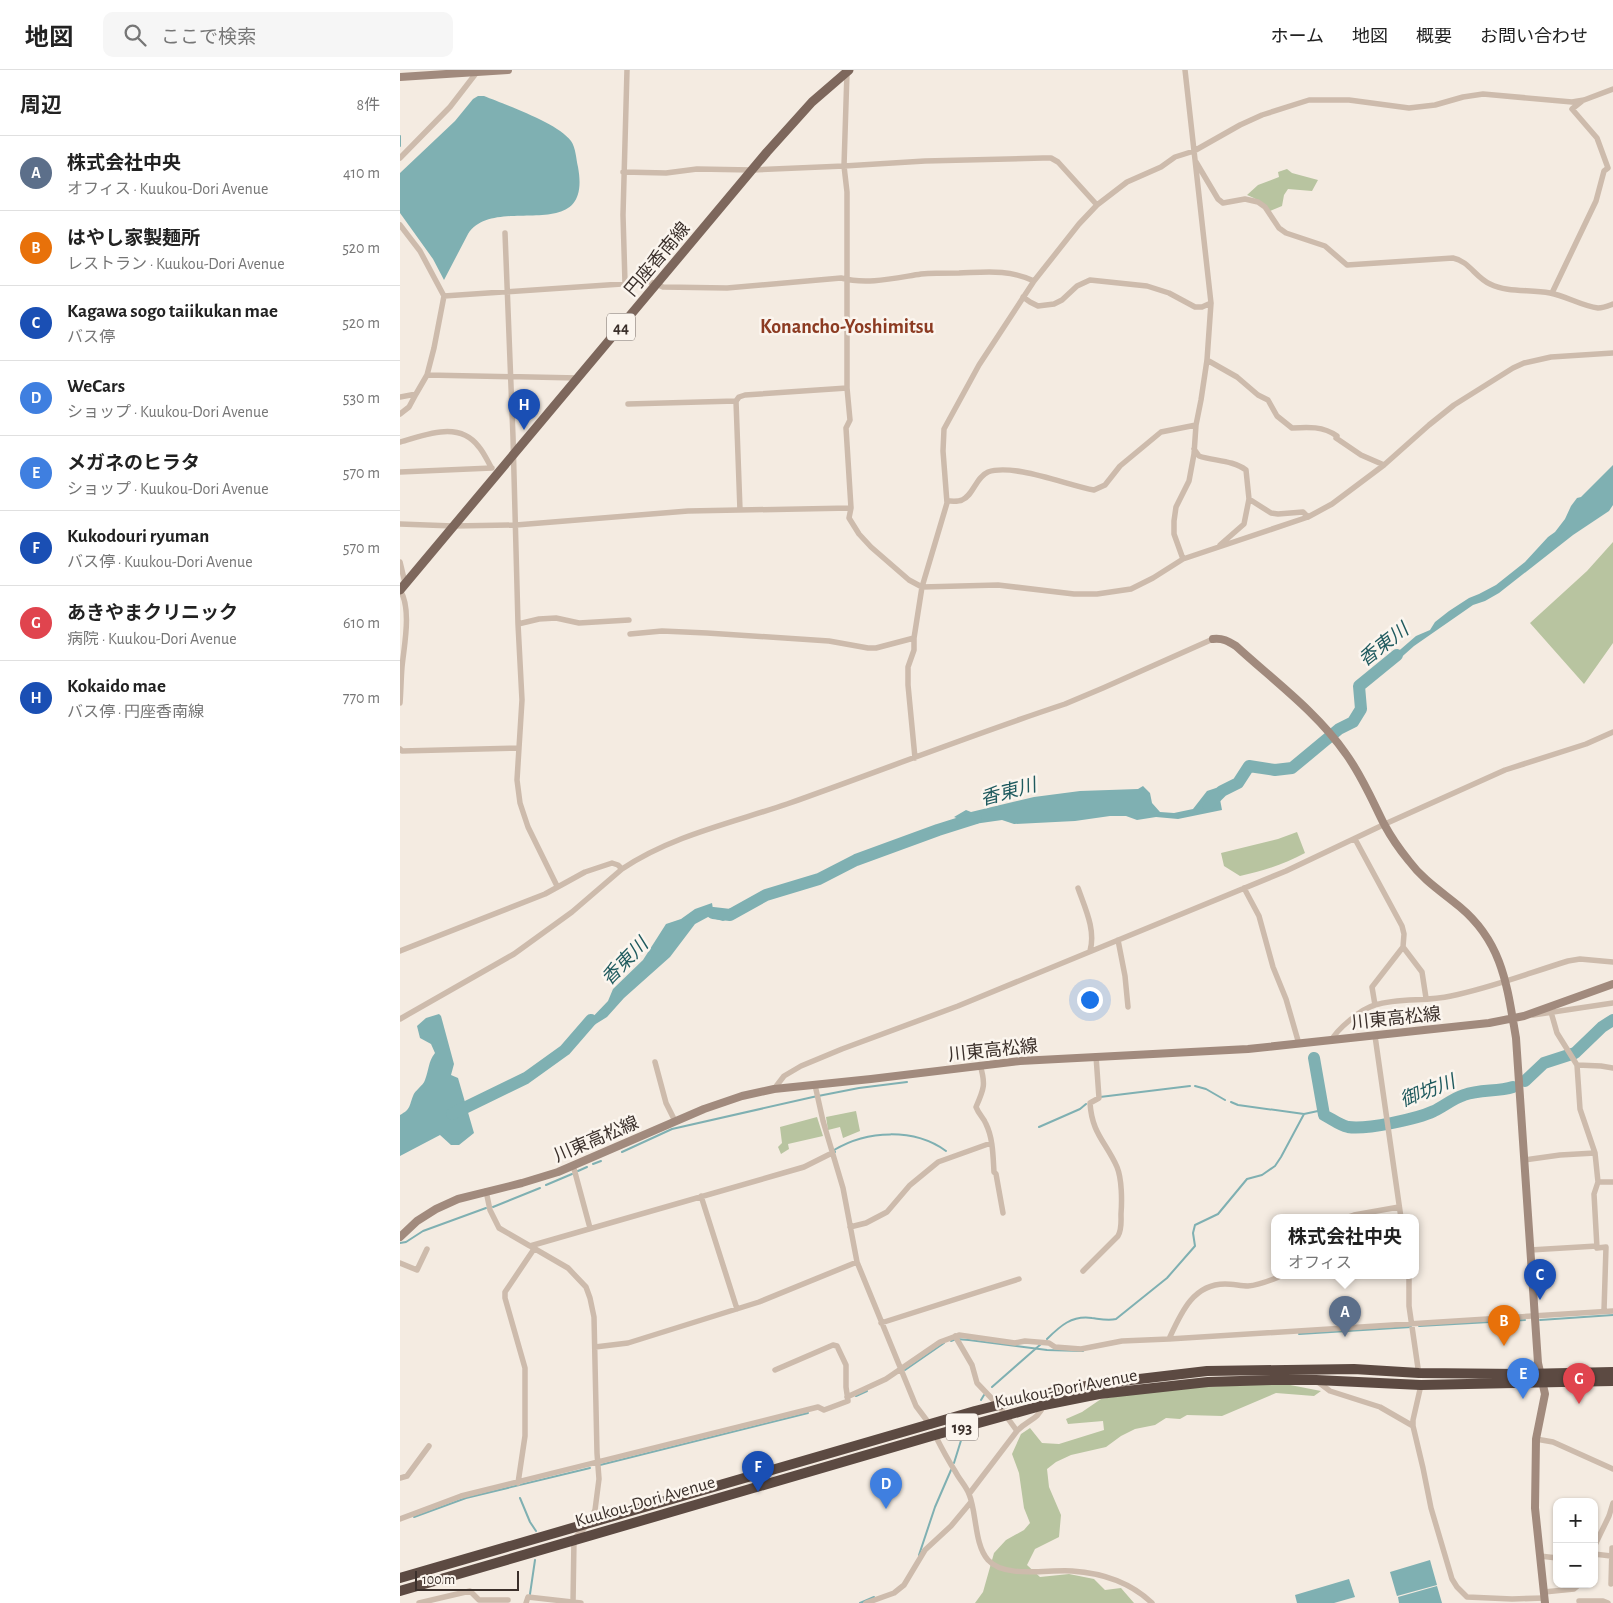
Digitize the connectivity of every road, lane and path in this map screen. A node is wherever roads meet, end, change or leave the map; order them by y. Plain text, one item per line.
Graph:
1 (508, 70) edge
2 (627, 70) edge
3 (848, 70) edge
4 (1185, 70) edge
5 (477, 72) junction
6 (400, 76) edge
7 (1613, 89) edge
8 (1584, 100) junction
9 (1194, 151) junction
10 (400, 158) edge
11 (1195, 160) junction
12 (844, 166) junction
13 (752, 170) junction
14 (624, 172) junction
15 (1097, 205) junction
16 (400, 225) edge
17 (505, 233) dead end
18 (846, 279) junction
19 (1034, 281) junction
20 (625, 283) junction
21 (656, 284) junction
22 (507, 291) junction
23 (1552, 293) junction
24 (444, 296) junction
25 (1023, 297) junction
26 (1211, 303) junction
27 (1613, 304) edge
28 (1613, 352) edge
29 (1207, 360) junction
30 (427, 375) junction
31 (511, 377) junction
32 (578, 378) junction
33 (847, 388) junction
34 (416, 394) junction
35 (400, 397) edge
36 (736, 401) junction
37 (628, 404) dead end
38 (400, 414) edge
39 (1196, 425) junction
40 (400, 442) edge
41 (1194, 449) junction
42 (514, 455) junction
43 (1384, 465) junction
44 (491, 467) junction
45 (400, 472) edge
46 (499, 473) junction
47 (1249, 499) junction
48 (947, 501) junction
49 (851, 508) junction
50 (740, 510) junction
51 (1308, 517) junction
52 (400, 526) edge
53 (453, 526) junction
54 (516, 526) junction
55 (1218, 547) junction
56 (1183, 558) junction
57 (400, 562) edge
58 (922, 587) junction
59 (402, 588) edge
60 (629, 620) dead end
61 (518, 624) junction
62 (630, 634) dead end
63 (914, 638) junction
64 (1213, 639) joint
65 (400, 703) edge
66 (1613, 732) edge
67 (518, 748) junction
68 (400, 749) edge
69 (915, 758) junction
70 (1385, 824) junction
71 (1355, 839) junction
72 (622, 869) junction
73 (557, 886) junction
74 (1078, 888) dead end
75 (1244, 888) junction
76 (1118, 940) junction
77 (1403, 947) junction
78 (400, 951) edge
79 (1090, 951) junction
80 (1613, 962) edge
81 (1506, 981) junction
82 (1613, 984) edge
83 (1426, 998) junction
84 (1613, 1003) edge
85 (1375, 1005) junction
86 (1128, 1008) dead end
87 (1551, 1012) junction
88 (1524, 1016) junction
89 (1513, 1019) junction
90 (400, 1020) edge
91 (1375, 1036) junction
92 (1331, 1041) junction
93 (1298, 1044) junction
94 (1096, 1056) junction
95 (655, 1062) dead end
96 (980, 1065) junction
97 (1577, 1065) junction
98 (1613, 1068) edge
99 (815, 1086) junction
100 (774, 1088) junction
101 (675, 1122) junction
102 (991, 1143) junction
103 (832, 1152) junction
104 (1595, 1153) junction
105 (1524, 1160) junction
106 (573, 1165) junction
107 (1598, 1182) junction
108 (1613, 1182) edge
109 (486, 1191) junction
110 (701, 1196) junction
111 (1399, 1207) junction
112 (1003, 1213) dead end
113 (1360, 1214) edge
114 (1400, 1214) edge
115 (850, 1227) junction
116 (590, 1228) junction
117 (400, 1237) edge
118 (1596, 1246) junction
119 (532, 1247) junction
120 (427, 1249) dead end
121 (1530, 1250) junction
122 (857, 1262) junction
123 (400, 1263) edge
124 (1083, 1271) dead end
125 (1019, 1279) dead end
126 (1274, 1279) edge
127 (1409, 1279) edge
128 (736, 1309) junction
129 (1604, 1311) junction
130 (1613, 1311) edge
131 (1535, 1316) junction
132 (881, 1323) junction
133 (1412, 1323) junction
134 (955, 1336) junction
135 (1169, 1339) junction
136 (595, 1347) junction
137 (899, 1369) junction
138 (775, 1370) dead end
139 (1613, 1372) edge
140 (1419, 1373) junction
141 (1541, 1379) junction
142 (1316, 1380) junction
143 (1613, 1382) edge
144 (1421, 1385) junction
145 (847, 1397) junction
146 (998, 1405) junction
147 (1044, 1405) junction
148 (1006, 1416) junction
149 (930, 1424) junction
150 (1413, 1426) junction
151 (1017, 1431) junction
152 (935, 1435) junction
153 (1536, 1439) junction
154 (429, 1446) dead end
155 (598, 1463) junction
156 (1613, 1470) edge
157 (400, 1478) edge
158 (518, 1482) junction
159 (969, 1494) junction
160 (971, 1502) junction
161 (1613, 1503) edge
162 (400, 1519) edge
163 (588, 1524) junction
164 (574, 1539) junction
165 (1596, 1543) edge
166 (1612, 1548) dead end
167 (1598, 1554) edge
168 (1540, 1556) junction
169 (1611, 1556) junction
170 (1553, 1558) edge
171 (400, 1578) edge
172 (1611, 1584) dead end
173 (1575, 1588) edge
174 (400, 1591) edge
175 (1544, 1598) edge
176 (508, 1600) dead end
177 (1579, 1601) dead end
178 (573, 1602) edge
179 (419, 1603) edge
180 (526, 1603) edge
181 (582, 1603) edge
182 (866, 1603) edge
183 (1152, 1603) edge
184 (1608, 1603) edge

1 - 5 main road
2 - 14 street
3 - 12 street
3 - 13 main road, 円座香南線 / 44
4 - 9 street
5 - 6 main road
5 - 10 street
7 - 8 street
8 - 9 street
8 - 23 street
9 - 11 street
9 - 15 street
11 - 23 street
11 - 26 street
12 - 13 street
12 - 15 street
12 - 18 street
13 - 14 street
13 - 21 main road, 円座香南線 / 44
14 - 20 street
15 - 19 street
16 - 24 street
17 - 22 street
18 - 19 street
18 - 21 street
18 - 33 street
19 - 25 street
20 - 21 street
20 - 22 street
21 - 32 main road, 円座香南線 / 44
22 - 24 street
22 - 31 street
23 - 27 street
24 - 30 street
25 - 26 street
25 - 48 street
26 - 29 street
28 - 43 street
29 - 39 street
29 - 43 street
30 - 31 street
30 - 34 street
31 - 32 street
31 - 42 street
32 - 42 main road, 円座香南線 / 44
33 - 36 street
33 - 49 street
34 - 35 street
34 - 38 street
36 - 37 street
36 - 50 street
39 - 41 street
39 - 48 street
40 - 44 street
41 - 47 street
41 - 56 street
42 - 46 main road, 円座香南線 / 44
42 - 54 street
43 - 51 street
44 - 45 street
44 - 46 street
46 - 53 main road, 円座香南線 / 44
47 - 51 street
47 - 55 street
48 - 58 street
49 - 50 street
49 - 58 street
50 - 54 street
51 - 55 street
52 - 53 street
53 - 54 street
53 - 59 main road, 円座香南線 / 44
54 - 61 street
55 - 56 street
56 - 58 street
57 - 59 street
58 - 63 street
59 - 65 street
60 - 61 street
61 - 67 street
62 - 63 street
63 - 69 street
64 - 69 street
64 - 70 main road
66 - 70 street
67 - 68 street
67 - 73 street
69 - 72 street
70 - 71 street
70 - 81 main road
71 - 75 street
71 - 77 street
72 - 73 street
72 - 90 street
73 - 78 street
74 - 79 street
75 - 76 street
75 - 93 street
76 - 79 street
76 - 86 street
77 - 83 street
77 - 85 street
79 - 100 street
80 - 81 street
81 - 83 street
81 - 89 main road
82 - 88 main road, 川東高松線
83 - 85 street
84 - 87 street
85 - 92 street
87 - 88 street
87 - 97 street
88 - 89 main road, 川東高松線
89 - 91 main road, 川東高松線
89 - 105 main road
91 - 92 main road, 川東高松線
91 - 111 street
92 - 93 main road, 川東高松線
93 - 94 main road, 川東高松線
94 - 96 main road, 川東高松線
94 - 124 street
95 - 101 street
96 - 99 main road, 川東高松線
96 - 102 street
97 - 98 street
97 - 104 street
99 - 100 main road, 川東高松線
99 - 103 street
100 - 101 main road, 川東高松線
101 - 106 main road, 川東高松線
102 - 112 street
102 - 115 street
103 - 110 street
103 - 115 street
104 - 105 street
104 - 107 street
105 - 121 main road
106 - 109 main road, 川東高松線
106 - 116 street
107 - 108 street
107 - 118 street
109 - 117 main road, 川東高松線
109 - 119 street
110 - 116 street
110 - 128 street
111 - 113 street
111 - 114 street
115 - 122 street
116 - 119 street
118 - 121 street
118 - 129 street
119 - 136 street
119 - 158 street
120 - 123 street
121 - 131 main road
122 - 128 street
122 - 132 street
125 - 132 street
126 - 135 street
127 - 133 street
128 - 136 street
129 - 130 street
129 - 131 street
131 - 133 street
131 - 141 main road
132 - 137 street
133 - 135 street
133 - 140 street
134 - 135 street
134 - 137 street
134 - 146 street
136 - 155 street
137 - 145 street
137 - 149 street
138 - 145 street
139 - 141 highway, Kuukou-Dori Avenue / 193
140 - 141 highway, Kuukou-Dori Avenue / 193
140 - 144 street
140 - 146 highway, Kuukou-Dori Avenue / 193
141 - 143 highway, Kuukou-Dori Avenue / 193
141 - 144 highway, Kuukou-Dori Avenue / 193
141 - 153 main road
142 - 144 highway, Kuukou-Dori Avenue / 193
142 - 147 highway, Kuukou-Dori Avenue / 193
142 - 150 street
144 - 150 street
145 - 155 street
146 - 148 street
146 - 149 highway, Kuukou-Dori Avenue / 193
147 - 148 highway, Kuukou-Dori Avenue / 193
147 - 151 street
148 - 151 street
148 - 152 highway, Kuukou-Dori Avenue / 193
149 - 152 street
149 - 163 highway, Kuukou-Dori Avenue / 193
150 - 175 street
151 - 159 street
152 - 159 street
152 - 164 highway, Kuukou-Dori Avenue / 193
153 - 156 street
153 - 168 main road
154 - 157 street
155 - 158 street
155 - 163 street
158 - 162 street
159 - 160 street
160 - 182 street
160 - 183 street
161 - 165 street
163 - 164 street
163 - 171 highway, Kuukou-Dori Avenue / 193
164 - 174 highway, Kuukou-Dori Avenue / 193
164 - 178 street
166 - 169 street
167 - 169 street
168 - 170 street
168 - 175 main road
169 - 172 street
173 - 175 street
176 - 179 street
177 - 184 street
178 - 180 street
178 - 181 street

